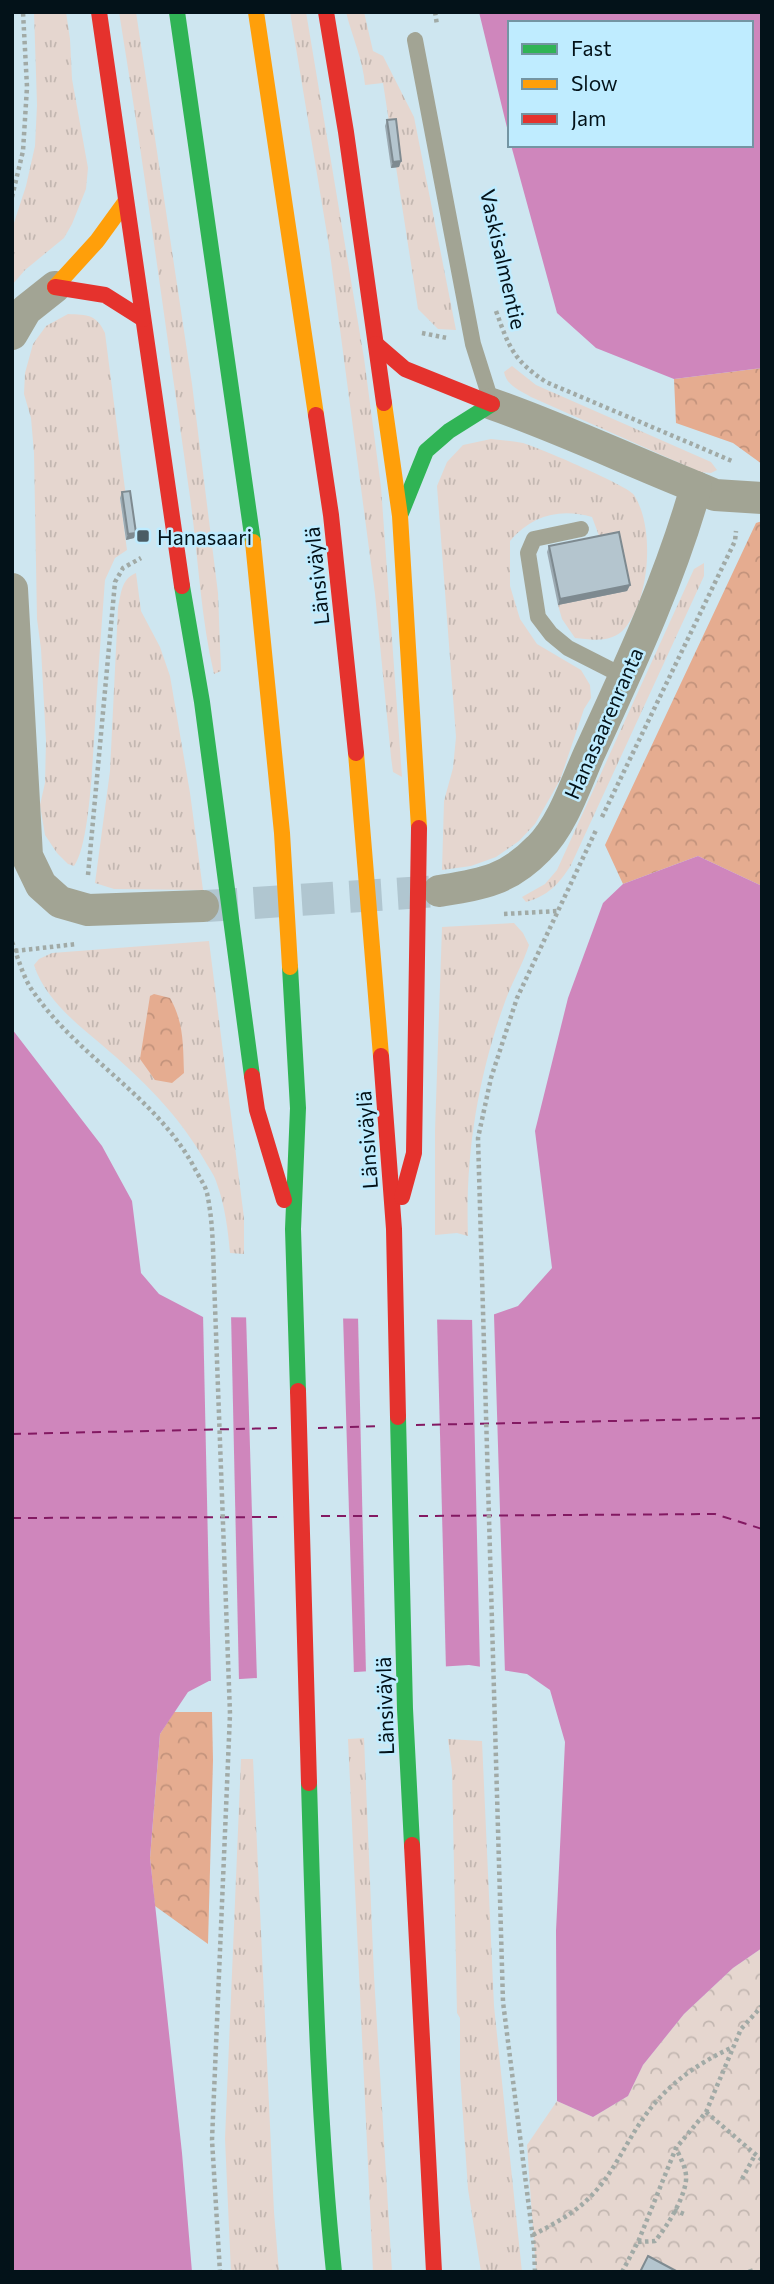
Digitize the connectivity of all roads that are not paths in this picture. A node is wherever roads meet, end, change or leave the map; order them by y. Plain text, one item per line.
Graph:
1 (99, 12) edge
2 (177, 12) edge
3 (256, 12) edge
4 (326, 12) edge
5 (415, 40) dead end
6 (126, 201) junction
7 (55, 287) junction
8 (143, 319) junction
9 (12, 334) edge
10 (376, 344) junction
11 (492, 404) junction
12 (696, 487) junction
13 (750, 498) edge
14 (400, 516) junction
15 (581, 529) dead end
16 (12, 589) edge
17 (625, 677) junction
18 (439, 891) tunnel mouth
19 (203, 906) tunnel mouth
20 (293, 1229) junction
21 (394, 1229) junction
22 (334, 2272) edge
23 (434, 2272) edge

1 - 6 highway
2 - 20 highway
3 - 21 highway, Länsiväylä
4 - 10 highway
5 - 11 lane
6 - 7 highway
6 - 8 highway
7 - 8 highway
7 - 9 street
8 - 20 highway
10 - 11 highway
10 - 14 highway
11 - 12 street
11 - 14 highway
12 - 13 street
12 - 17 street, Hanasaarenranta
14 - 21 highway
15 - 17 lane
16 - 19 street
17 - 18 street, Hanasaarenranta
20 - 22 highway
21 - 23 highway, Länsiväylä

